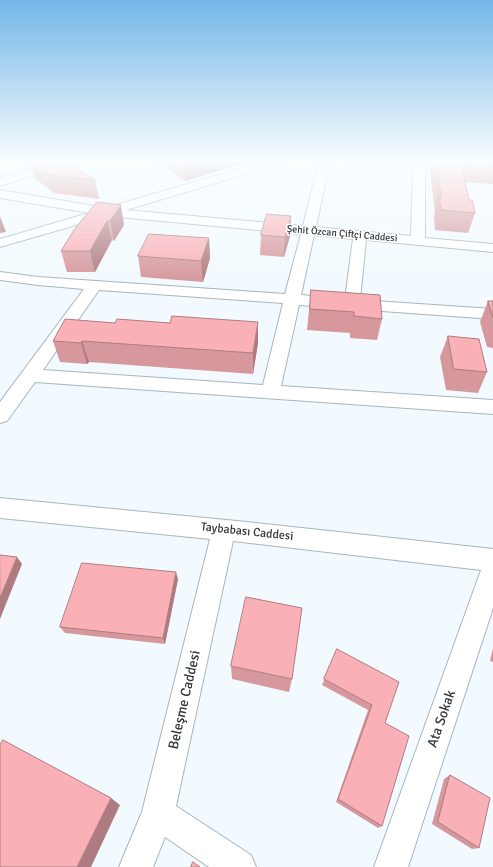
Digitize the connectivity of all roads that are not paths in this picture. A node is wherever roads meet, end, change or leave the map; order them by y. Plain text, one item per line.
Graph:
1 (39, 200) edge
2 (147, 200) edge
3 (315, 200) edge
4 (419, 200) edge
5 (108, 212) junction
6 (308, 231) junction
7 (360, 236) junction
8 (418, 241) junction
9 (0, 243) edge
10 (493, 248) edge
11 (0, 276) edge
12 (94, 286) junction
13 (292, 300) junction
14 (352, 304) junction
15 (493, 314) edge
16 (29, 375) junction
17 (270, 392) junction
18 (493, 407) edge
19 (0, 416) edge
20 (0, 508) edge
21 (224, 530) junction
22 (493, 560) edge
23 (493, 572) edge
24 (158, 813) junction
25 (136, 867) edge
26 (239, 867) edge
27 (391, 867) edge

1 - 5 street, Şehit Özcan Çiftçi Caddesi
2 - 5 street
3 - 6 street
4 - 8 street
5 - 6 street, Şehit Özcan Çiftçi Caddesi
5 - 9 street
6 - 7 street, Şehit Özcan Çiftçi Caddesi
6 - 13 street
7 - 8 street, Şehit Özcan Çiftçi Caddesi
7 - 14 street
8 - 10 street, Şehit Özcan Çiftçi Caddesi
11 - 12 street
12 - 13 street
12 - 16 street
13 - 14 street
13 - 17 street
14 - 15 street
16 - 17 street
16 - 19 street
17 - 18 street
20 - 21 street, Taybabası Caddesi
21 - 22 street, Taybabası Caddesi
21 - 24 street, Beleşme Caddesi
23 - 27 street, Ata Sokak
24 - 25 street, Beleşme Caddesi
24 - 26 street

